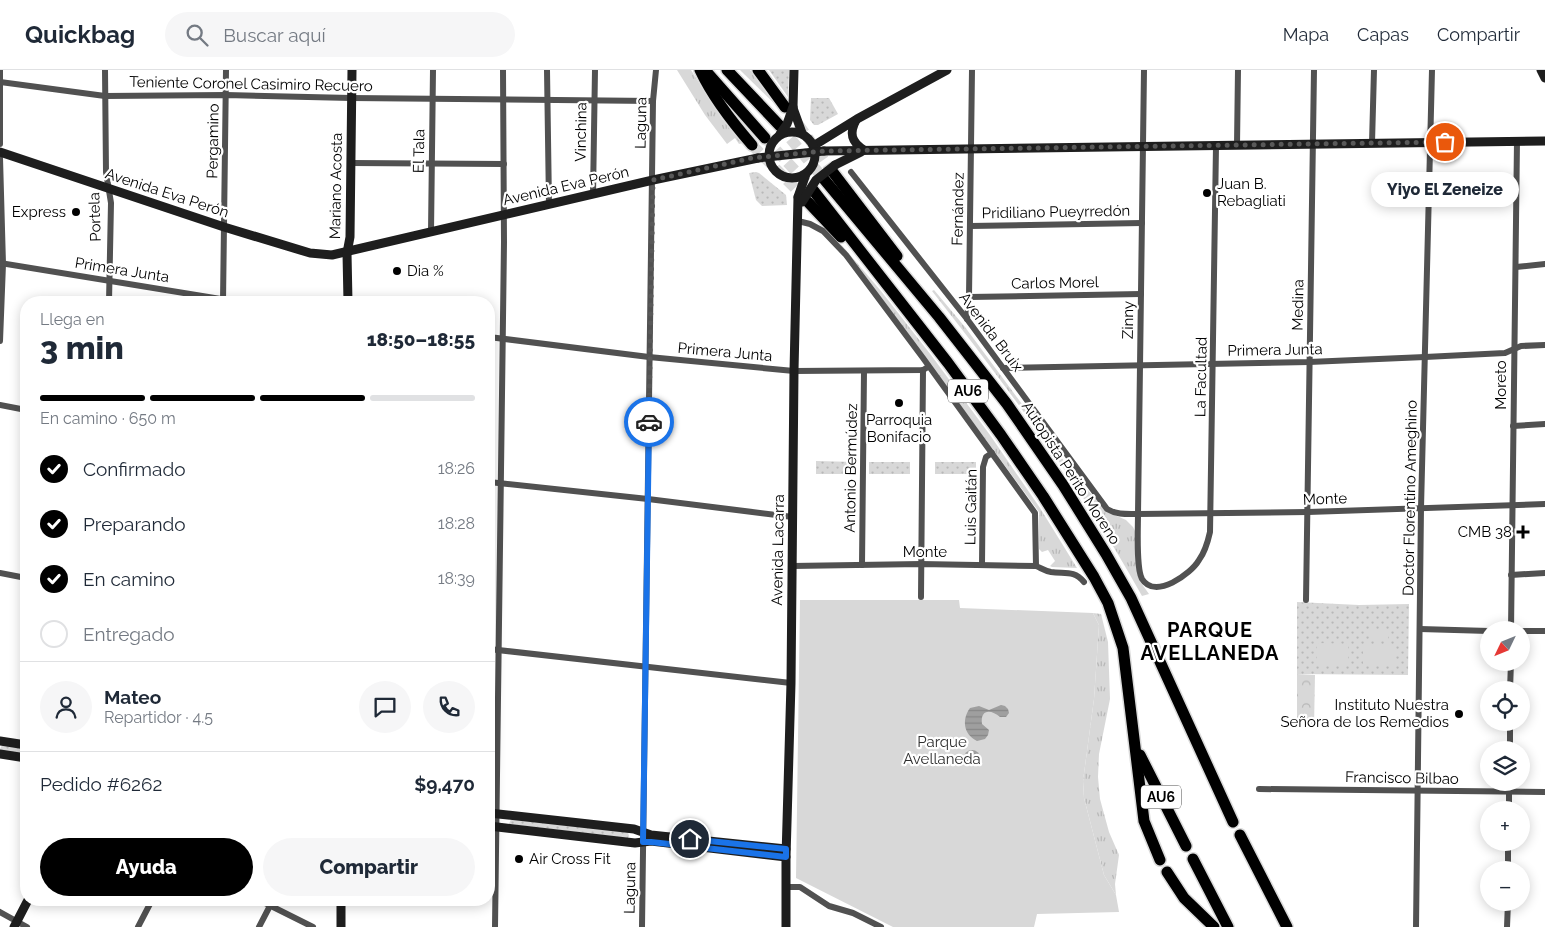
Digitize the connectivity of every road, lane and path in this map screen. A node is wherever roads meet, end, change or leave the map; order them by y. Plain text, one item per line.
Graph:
1 (0, 70) edge
2 (105, 70) edge
3 (226, 70) edge
4 (352, 70) edge
5 (433, 70) edge
6 (503, 70) edge
7 (547, 70) edge
8 (595, 70) edge
9 (656, 70) edge
10 (700, 70) edge
11 (705, 70) edge
12 (727, 70) edge
13 (758, 70) edge
14 (762, 70) edge
15 (794, 70) edge
16 (948, 70) edge
17 (972, 70) edge
18 (1144, 70) edge
19 (1238, 70) edge
20 (1314, 70) edge
21 (1374, 70) edge
22 (1432, 70) edge
23 (1541, 70) edge
24 (1545, 78) edge
25 (0, 82) edge
26 (772, 88) junction
27 (226, 95) junction
28 (105, 96) junction
29 (351, 98) junction
30 (433, 99) junction
31 (503, 100) junction
32 (547, 100) junction
33 (594, 100) junction
34 (653, 101) junction
35 (789, 107) junction
36 (857, 119) junction
37 (779, 131) junction
38 (802, 133) junction
39 (765, 138) tunnel mouth
40 (1517, 141) junction
41 (1545, 141) edge
42 (1430, 142) junction
43 (1372, 143) junction
44 (0, 144) edge
45 (1313, 144) junction
46 (752, 145) tunnel mouth
47 (1237, 145) junction
48 (1216, 146) junction
49 (1143, 147) junction
50 (818, 148) junction
51 (971, 149) junction
52 (864, 151) junction
53 (0, 152) edge
54 (769, 156) junction
55 (0, 158) edge
56 (351, 163) junction
57 (431, 164) junction
58 (504, 164) junction
59 (830, 171) junction
60 (851, 172) dead end
61 (806, 174) junction
62 (653, 180) junction
63 (108, 188) junction
64 (812, 190) tunnel mouth
65 (593, 195) junction
66 (803, 200) junction
67 (549, 205) junction
68 (504, 215) junction
69 (798, 217) junction
70 (1142, 223) junction
71 (224, 226) junction
72 (970, 226) junction
73 (431, 232) junction
74 (348, 253) junction
75 (1, 264) edge
76 (1545, 264) edge
77 (1516, 267) junction
78 (880, 276) junction
79 (110, 280) junction
80 (1141, 294) junction
81 (109, 296) edge
82 (196, 296) edge
83 (223, 296) edge
84 (348, 296) edge
85 (969, 297) junction
86 (967, 319) junction
87 (495, 338) edge
88 (503, 339) junction
89 (0, 341) edge
90 (1545, 345) edge
91 (1514, 349) junction
92 (649, 357) junction
93 (1425, 358) junction
94 (1309, 362) junction
95 (1213, 364) junction
96 (1140, 366) junction
97 (926, 368) junction
98 (1004, 368) junction
99 (794, 371) junction
100 (864, 371) junction
101 (0, 405) edge
102 (20, 409) edge
103 (1545, 424) edge
104 (1514, 426) junction
105 (992, 453) junction
106 (495, 483) edge
107 (501, 484) junction
108 (648, 499) junction
109 (1512, 504) junction
110 (1545, 504) edge
111 (1422, 508) junction
112 (1107, 509) joint
113 (1308, 512) junction
114 (1138, 514) junction
115 (1211, 514) junction
116 (793, 517) junction
117 (921, 564) junction
118 (862, 565) junction
119 (982, 565) junction
120 (792, 566) junction
121 (1036, 566) junction
122 (1139, 570) joint
123 (0, 573) edge
124 (1545, 574) edge
125 (1511, 575) junction
126 (20, 577) edge
127 (1084, 582) dead end
128 (921, 597) dead end
129 (1306, 600) dead end
130 (1511, 621) edge
131 (1420, 630) junction
132 (1480, 631) edge
133 (1530, 631) edge
134 (1545, 632) edge
135 (495, 650) edge
136 (499, 650) junction
137 (646, 667) junction
138 (791, 682) junction
139 (0, 741) edge
140 (20, 744) edge
141 (1135, 747) junction
142 (0, 754) edge
143 (20, 757) edge
144 (495, 759) edge
145 (1259, 789) dead end
146 (1418, 791) junction
147 (1509, 792) junction
148 (1545, 792) edge
149 (1509, 801) edge
150 (495, 813) edge
151 (1233, 822) dead end
152 (495, 826) edge
153 (1240, 835) dead end
154 (643, 837) junction
155 (1186, 846) dead end
156 (786, 853) junction
157 (1193, 859) dead end
158 (1160, 860) dead end
159 (1167, 872) dead end
160 (786, 886) junction
161 (25, 906) edge
162 (149, 906) edge
163 (270, 906) edge
164 (277, 906) edge
165 (341, 906) edge
166 (494, 906) edge
167 (1508, 911) edge
168 (0, 912) edge
169 (15, 924) edge
170 (28, 927) edge
171 (138, 927) edge
172 (260, 927) edge
173 (313, 927) edge
174 (341, 927) edge
175 (495, 927) edge
176 (642, 927) edge
177 (786, 927) edge
178 (881, 927) edge
179 (1214, 927) edge
180 (1228, 927) edge
181 (1287, 927) edge
182 (1416, 927) edge
183 (1508, 927) edge

1 - 25 street
2 - 28 street, Portela
3 - 27 street, Pergamino
4 - 29 main road, Mariano Acosta
5 - 30 street, El Tala
6 - 31 street
7 - 32 street
8 - 33 street, Vinchina
9 - 34 street, Laguna
10 - 46 highway
11 - 39 highway
12 - 37 highway
13 - 26 highway
14 - 26 highway
15 - 35 main road
16 - 36 main road
17 - 51 street, Fernández
18 - 49 street, Zinny
19 - 47 street
20 - 45 street, Medina
21 - 43 street
22 - 42 street, Doctor Florentino Ameghino
23 - 24 main road
25 - 28 street, Teniente Coronel Casimiro Recuero
25 - 44 street
26 - 35 highway
27 - 28 street, Teniente Coronel Casimiro Recuero
27 - 29 street, Teniente Coronel Casimiro Recuero
27 - 71 street, Pergamino
28 - 63 street, Portela
29 - 30 street, Teniente Coronel Casimiro Recuero
29 - 56 main road, Mariano Acosta
30 - 31 street, Teniente Coronel Casimiro Recuero
30 - 57 street, El Tala
31 - 32 street, Teniente Coronel Casimiro Recuero
31 - 58 street
32 - 33 street, Teniente Coronel Casimiro Recuero
32 - 67 street
33 - 34 street, Teniente Coronel Casimiro Recuero
33 - 65 street, Vinchina
34 - 62 street, Laguna
35 - 37 main road, bridge
35 - 38 main road, bridge
36 - 50 main road
36 - 52 main road
37 - 38 main road, bridge
37 - 54 main road, bridge
38 - 50 main road, bridge
40 - 41 main road, Avenida Eva Perón
40 - 42 main road, Avenida Eva Perón
40 - 77 street, Moreto
42 - 43 main road, Avenida Eva Perón
42 - 93 street, Doctor Florentino Ameghino
43 - 45 main road, Avenida Eva Perón
45 - 47 main road, Avenida Eva Perón
45 - 94 street, Medina
47 - 48 main road, Avenida Eva Perón
48 - 49 main road, Avenida Eva Perón
48 - 95 street, La Facultad
49 - 51 main road, Avenida Eva Perón
49 - 70 street, Zinny
50 - 52 main road, Avenida Eva Perón
50 - 54 main road, Avenida Eva Perón, bridge
50 - 61 main road, bridge
51 - 52 main road, Avenida Eva Perón
51 - 72 street, Fernández
52 - 59 main road
53 - 63 main road, Avenida Eva Perón
54 - 61 main road, bridge
54 - 62 main road, Avenida Eva Perón, bridge
55 - 75 street
56 - 57 street
56 - 74 main road, Mariano Acosta
57 - 58 street
57 - 73 street, El Tala
58 - 68 street
59 - 66 main road, bridge
59 - 151 highway, Autopista Perito Moreno / AU6
60 - 86 street, Avenida Bruix
61 - 66 main road, bridge
62 - 65 main road, Avenida Eva Perón
62 - 92 street, Laguna
63 - 71 main road, Avenida Eva Perón
63 - 79 street, Portela
64 - 78 highway, AU6
65 - 67 main road, Avenida Eva Perón
66 - 69 main road
66 - 78 highway
67 - 68 main road, Avenida Eva Perón
68 - 73 main road, Avenida Eva Perón
68 - 88 street
69 - 97 street
69 - 99 main road, Avenida Lacarra
70 - 72 street, Pridiliano Pueyrredón
70 - 80 street, Zinny
71 - 74 main road, Avenida Eva Perón
71 - 83 street, Pergamino
72 - 85 street, Fernández
73 - 74 main road, Avenida Eva Perón
74 - 84 main road, Mariano Acosta
75 - 79 street, Primera Junta
75 - 89 street
76 - 77 street
77 - 91 street, Moreto
78 - 141 highway, AU6
79 - 81 street, Portela
79 - 82 street, Primera Junta
80 - 85 street, Carlos Morel
80 - 96 street, Zinny
85 - 86 street, Fernández
86 - 98 street, Avenida Bruix
87 - 88 street, Primera Junta
88 - 92 street, Primera Junta
88 - 107 street
90 - 91 street, Primera Junta
91 - 93 street, Primera Junta
91 - 104 street, Moreto
92 - 99 street, Primera Junta
92 - 108 street, Laguna
93 - 94 street, Primera Junta
93 - 111 street, Doctor Florentino Ameghino
94 - 95 street, Primera Junta
94 - 113 street, Medina
95 - 96 street, Primera Junta
95 - 115 street, La Facultad
96 - 98 street, Primera Junta
96 - 114 street, Zinny
97 - 100 street, Primera Junta
97 - 105 street
97 - 117 street
98 - 112 street, Avenida Bruix
99 - 100 street, Primera Junta
99 - 116 main road, Avenida Lacarra
100 - 118 street, Antonio Bermúdez
101 - 102 street
103 - 104 street
104 - 109 street, Moreto
105 - 119 street, Luis Gaitán
105 - 121 street
106 - 107 street
107 - 108 street
107 - 136 street
108 - 116 street
108 - 137 street, Laguna
109 - 110 street, Monte
109 - 111 street, Monte
109 - 125 street, Moreto
111 - 113 street, Monte
111 - 131 street, Doctor Florentino Ameghino
112 - 114 street, Monte
113 - 115 street, Monte
113 - 129 street, Medina
114 - 115 street, Monte
114 - 122 street, Zinny
115 - 122 street, La Facultad
116 - 120 main road, Avenida Lacarra
117 - 118 street, Monte
117 - 119 street, Monte
117 - 128 street
118 - 120 street, Monte
119 - 121 street, Monte
120 - 138 main road, Avenida Lacarra
121 - 127 street, Monte
123 - 126 street
124 - 125 street
125 - 130 street, Moreto
131 - 132 street
131 - 146 street, Doctor Florentino Ameghino
133 - 134 street
135 - 136 street
136 - 137 street
136 - 144 street
137 - 138 street
137 - 154 street, Laguna
138 - 156 main road, Avenida Lacarra
139 - 140 main road
141 - 155 highway, AU6
141 - 158 highway, AU6
142 - 143 main road
145 - 146 street, Francisco Bilbao
146 - 147 street, Francisco Bilbao
146 - 182 street, Doctor Florentino Ameghino
147 - 148 street, Francisco Bilbao
147 - 149 street
150 - 154 main road
152 - 154 main road
153 - 181 highway
154 - 156 main road
154 - 176 street, Laguna
156 - 160 main road, Avenida Lacarra
157 - 180 highway
159 - 179 highway
160 - 177 main road, Avenida Lacarra
160 - 178 street
161 - 169 main road
162 - 171 street
163 - 172 street
164 - 173 street
165 - 174 main road
166 - 175 street
167 - 183 street
168 - 169 street
169 - 170 street

